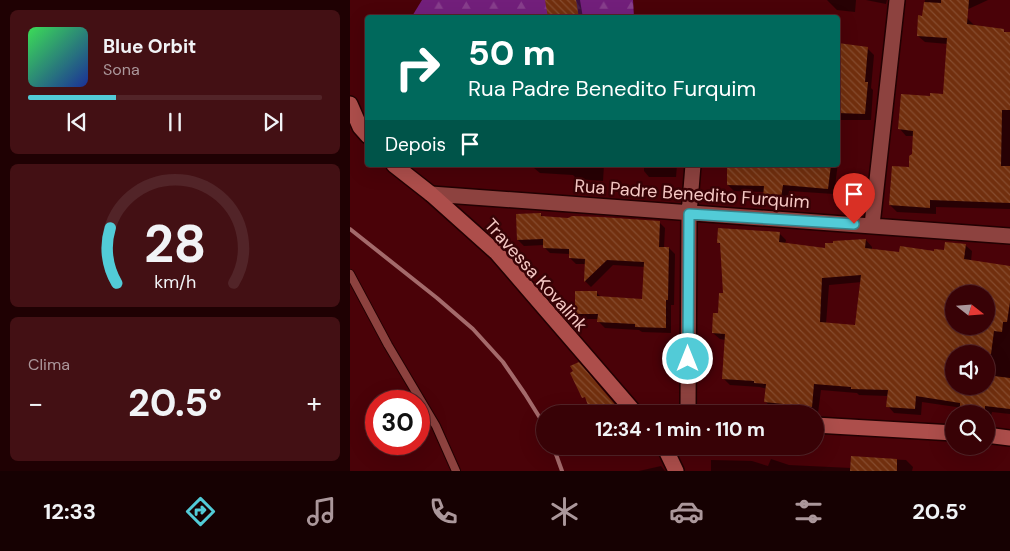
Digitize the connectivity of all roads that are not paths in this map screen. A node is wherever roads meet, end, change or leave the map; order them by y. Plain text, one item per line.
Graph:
1 (897, 0) edge
2 (350, 104) edge
3 (365, 133) edge
4 (397, 167) edge
5 (693, 167) edge
6 (431, 194) junction
7 (689, 214) junction
8 (872, 225) junction
9 (1010, 236) edge
10 (350, 274) edge
11 (630, 405) edge
12 (688, 405) edge
13 (824, 426) edge
14 (945, 432) edge
15 (995, 436) edge
16 (1010, 438) edge
17 (668, 455) edge
18 (456, 471) edge
19 (676, 471) edge

1 - 8 street
2 - 3 street
4 - 6 street, Travessa Kovalink
5 - 7 street
6 - 7 street, Rua Padre Benedito Furquim
6 - 11 street, Travessa Kovalink
7 - 8 street, Rua Padre Benedito Furquim
7 - 12 street
8 - 9 street, Rua Padre Benedito Furquim
10 - 18 lane
13 - 14 street
15 - 16 street
17 - 19 street

